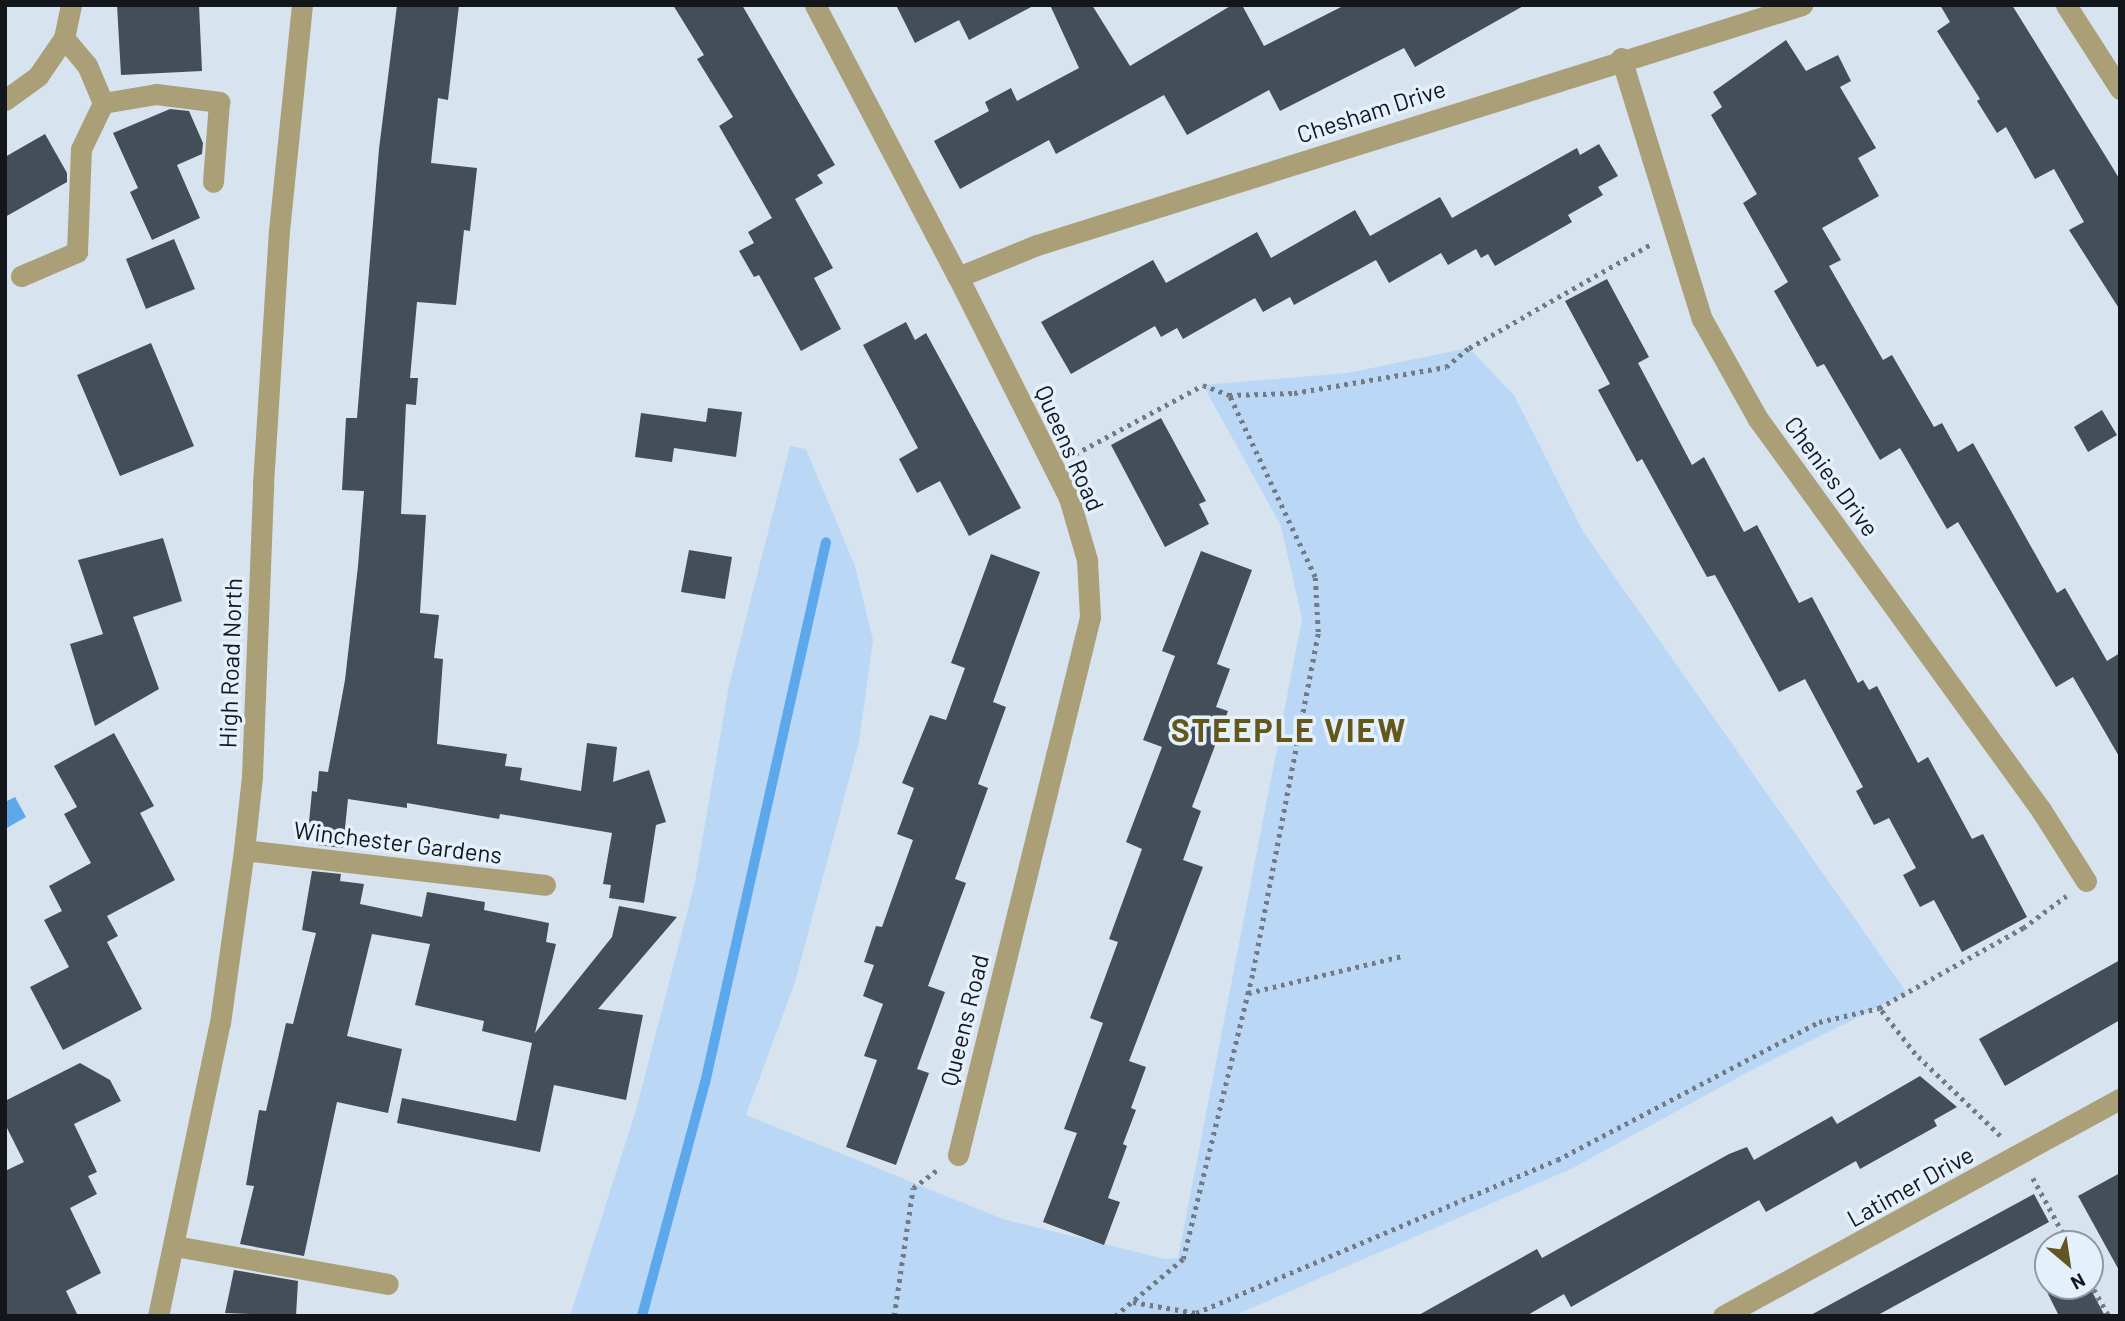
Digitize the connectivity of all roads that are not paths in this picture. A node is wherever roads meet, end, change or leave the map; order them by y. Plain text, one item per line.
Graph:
1 (302, 5) edge
2 (815, 5) edge
3 (1802, 5) edge
4 (2066, 5) edge
5 (66, 9) edge
6 (64, 38) junction
7 (1621, 58) junction
8 (2120, 89) edge
9 (5, 100) edge
10 (103, 103) junction
11 (213, 182) dead end
12 (21, 276) dead end
13 (958, 277) junction
14 (244, 850) junction
15 (2086, 881) road end
16 (545, 886) dead end
17 (2120, 1099) edge
18 (958, 1154) road end
19 (175, 1246) junction
20 (388, 1284) dead end
21 (158, 1316) edge
22 (1723, 1316) edge

1 - 14 street, High Road North
2 - 13 street, Queens Road
3 - 7 street, Chesham Drive
4 - 8 street
5 - 6 street
6 - 9 street
6 - 10 street
7 - 13 street, Chesham Drive
7 - 15 street, Chenies Drive
10 - 11 street
10 - 12 street
13 - 18 street, Queens Road
14 - 16 street, Winchester Gardens
14 - 19 street, High Road North
17 - 22 street, Latimer Drive
19 - 20 street
19 - 21 street, High Road North

